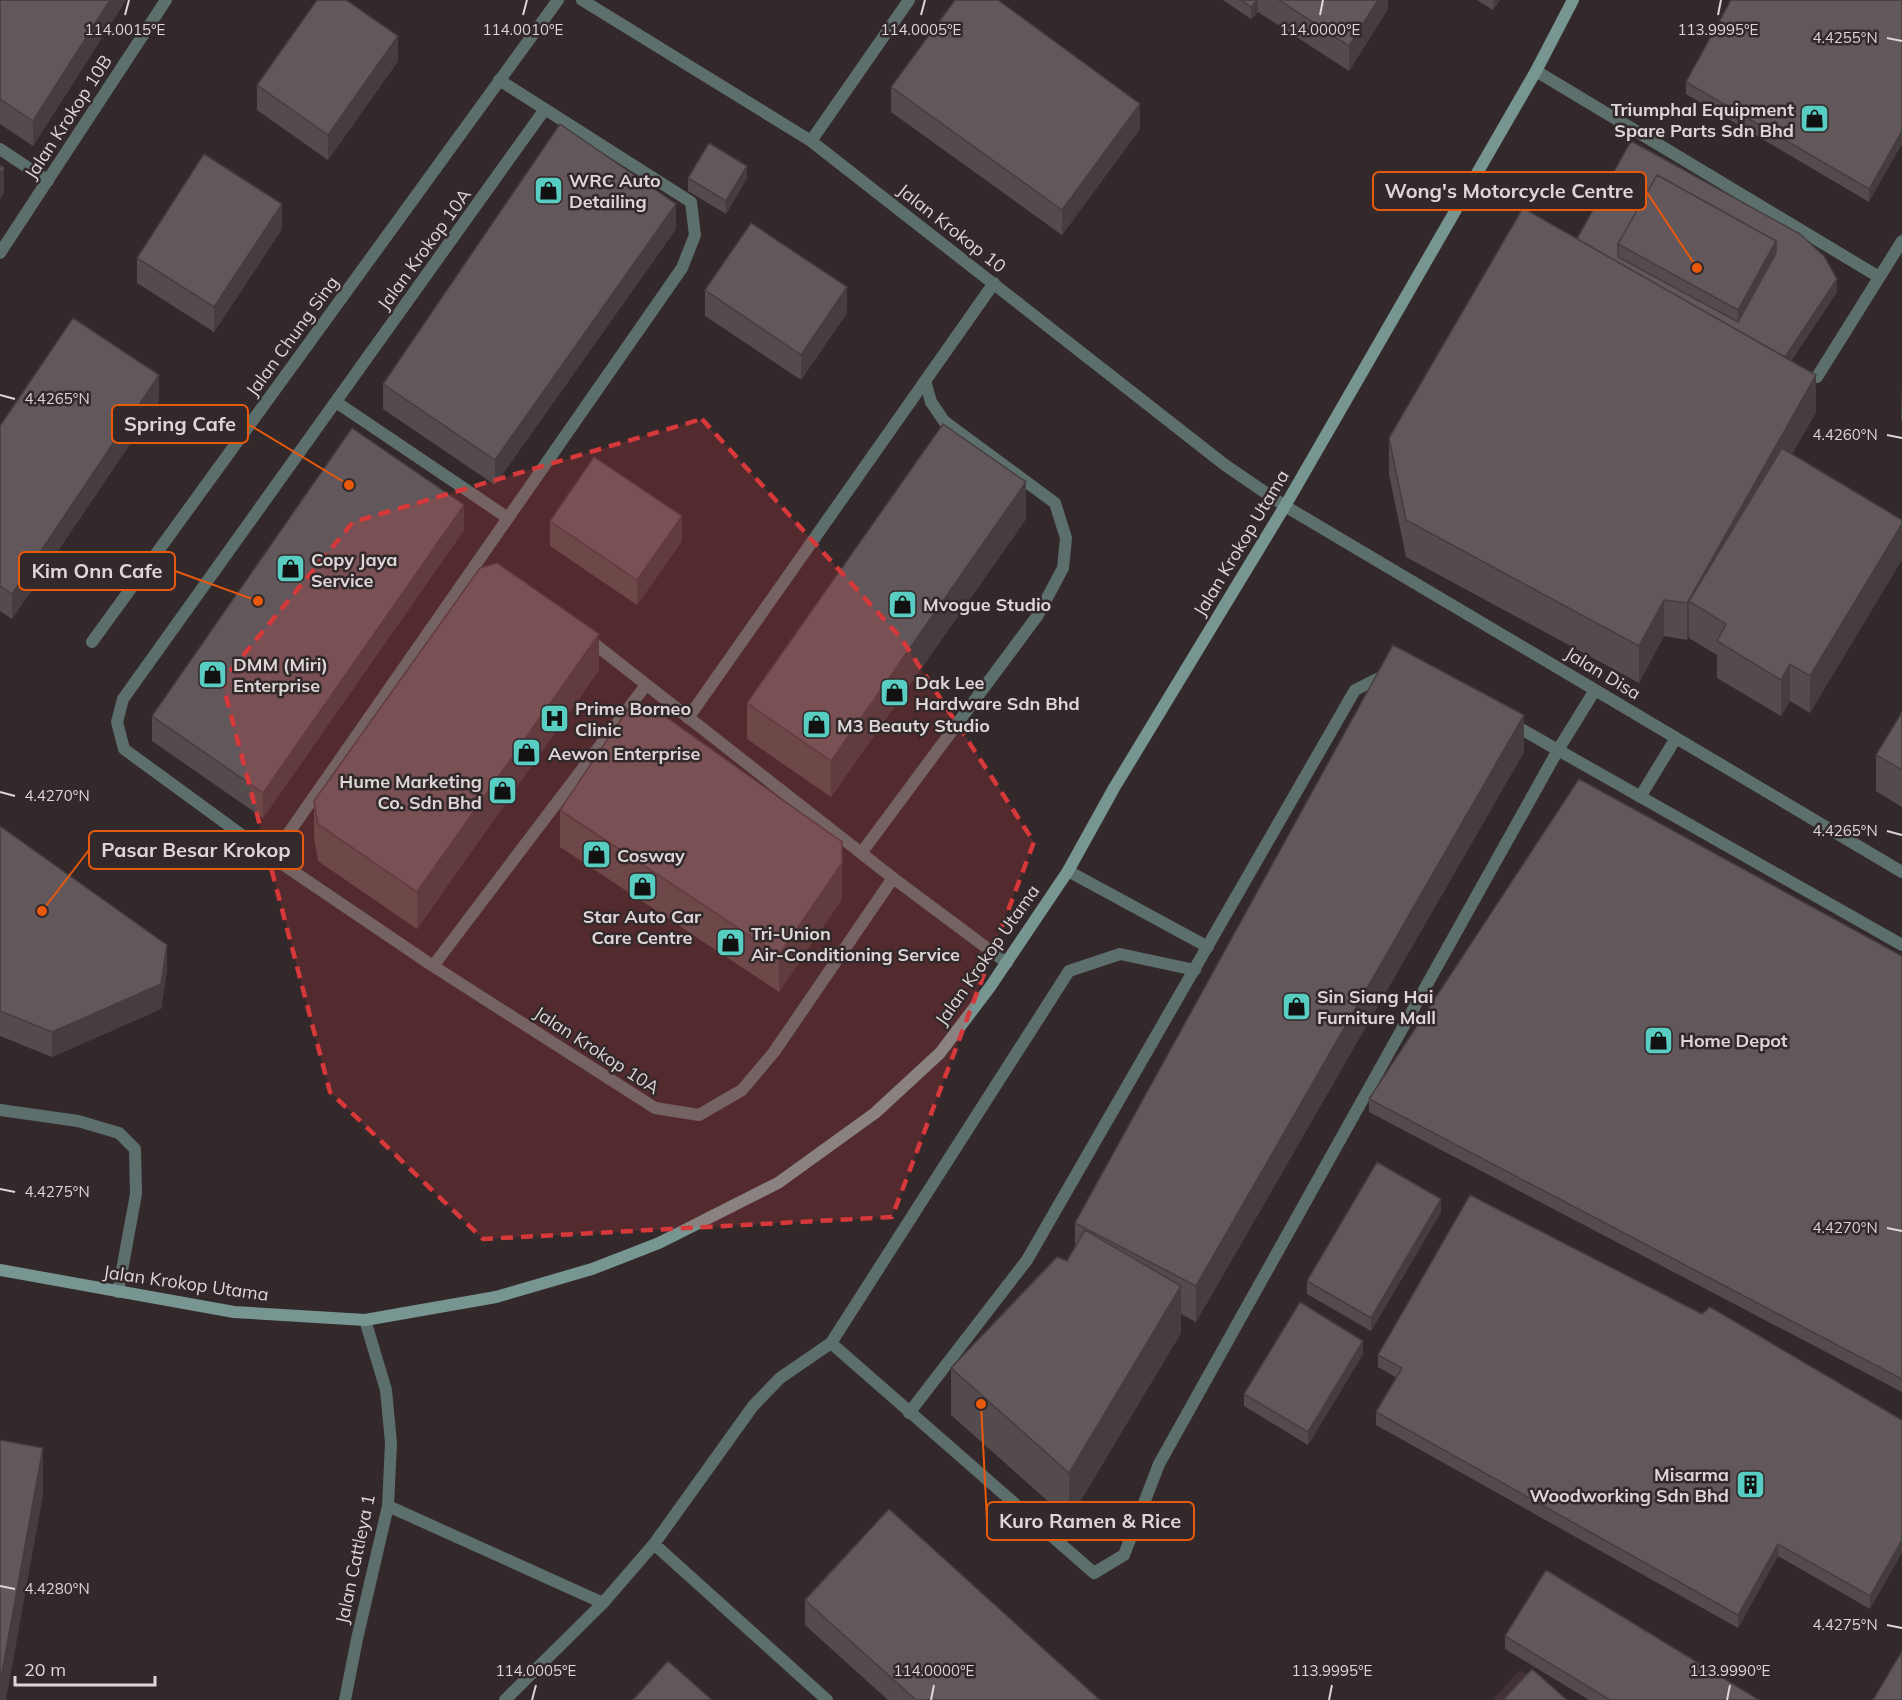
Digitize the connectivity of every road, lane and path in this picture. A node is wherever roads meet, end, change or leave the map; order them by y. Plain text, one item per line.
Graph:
1 (166, 0) edge
2 (558, 0) edge
3 (582, 0) edge
4 (909, 0) edge
5 (1573, 0) edge
6 (1536, 71) junction
7 (500, 80) junction
8 (545, 109) junction
9 (811, 141) junction
10 (0, 149) edge
11 (48, 181) junction
12 (1902, 241) edge
13 (0, 253) edge
14 (1879, 277) junction
15 (994, 283) junction
16 (1817, 377) edge
17 (925, 381) junction
18 (336, 402) junction
19 (1285, 506) junction
20 (508, 518) junction
21 (573, 627) edge
22 (92, 642) dead end
23 (1397, 669) edge
24 (646, 685) junction
25 (1595, 690) junction
26 (1498, 716) edge
27 (688, 718) junction
28 (1676, 738) junction
29 (1558, 750) junction
30 (1640, 797) junction
31 (862, 852) junction
32 (272, 857) junction
33 (1068, 870) junction
34 (1902, 872) edge
35 (893, 878) junction
36 (1902, 945) edge
37 (1208, 947) junction
38 (1007, 963) junction
39 (433, 966) junction
40 (1195, 970) junction
41 (0, 1110) edge
42 (0, 1270) edge
43 (118, 1292) junction
44 (364, 1320) junction
45 (831, 1342) junction
46 (909, 1413) junction
47 (388, 1506) junction
48 (654, 1544) junction
49 (603, 1602) junction
50 (345, 1700) edge
51 (505, 1700) edge
52 (827, 1700) edge

1 - 11 street, Jalan Krokop 10B
2 - 7 street, Jalan Chung Sing
3 - 9 street, Jalan Krokop 10
4 - 9 street
5 - 6 street, Jalan Krokop Utama
6 - 14 street
6 - 19 street, Jalan Krokop Utama
7 - 8 street
7 - 22 street, Jalan Chung Sing
8 - 18 street, Jalan Krokop 10A
8 - 20 street
9 - 15 street, Jalan Krokop 10
10 - 11 street
11 - 13 street, Jalan Krokop 10B
12 - 14 street
14 - 16 street
15 - 17 street
15 - 19 street, Jalan Krokop 10
17 - 27 street
17 - 31 street
18 - 20 street
18 - 32 street, Jalan Krokop 10A
19 - 25 street, Jalan Disa
19 - 33 street, Jalan Krokop Utama
20 - 32 street
21 - 24 street
23 - 37 street
24 - 27 street
24 - 39 street
25 - 28 street, Jalan Disa
25 - 29 street
26 - 29 street
27 - 31 street
28 - 30 street
28 - 34 street, Jalan Disa
29 - 30 street
29 - 46 street
30 - 36 street
31 - 35 street
32 - 39 street, Jalan Krokop 10A
33 - 37 street
33 - 38 street, Jalan Krokop Utama
35 - 38 street
35 - 39 street, Jalan Krokop 10A
37 - 40 street
38 - 44 street, Jalan Krokop Utama
40 - 45 street
40 - 46 street
41 - 43 street
42 - 43 street, Jalan Krokop Utama
43 - 44 street, Jalan Krokop Utama
44 - 47 street, Jalan Cattleya 1
45 - 46 street
45 - 48 street
47 - 49 street
47 - 50 street, Jalan Cattleya 1
48 - 49 street
48 - 52 street
49 - 51 street

